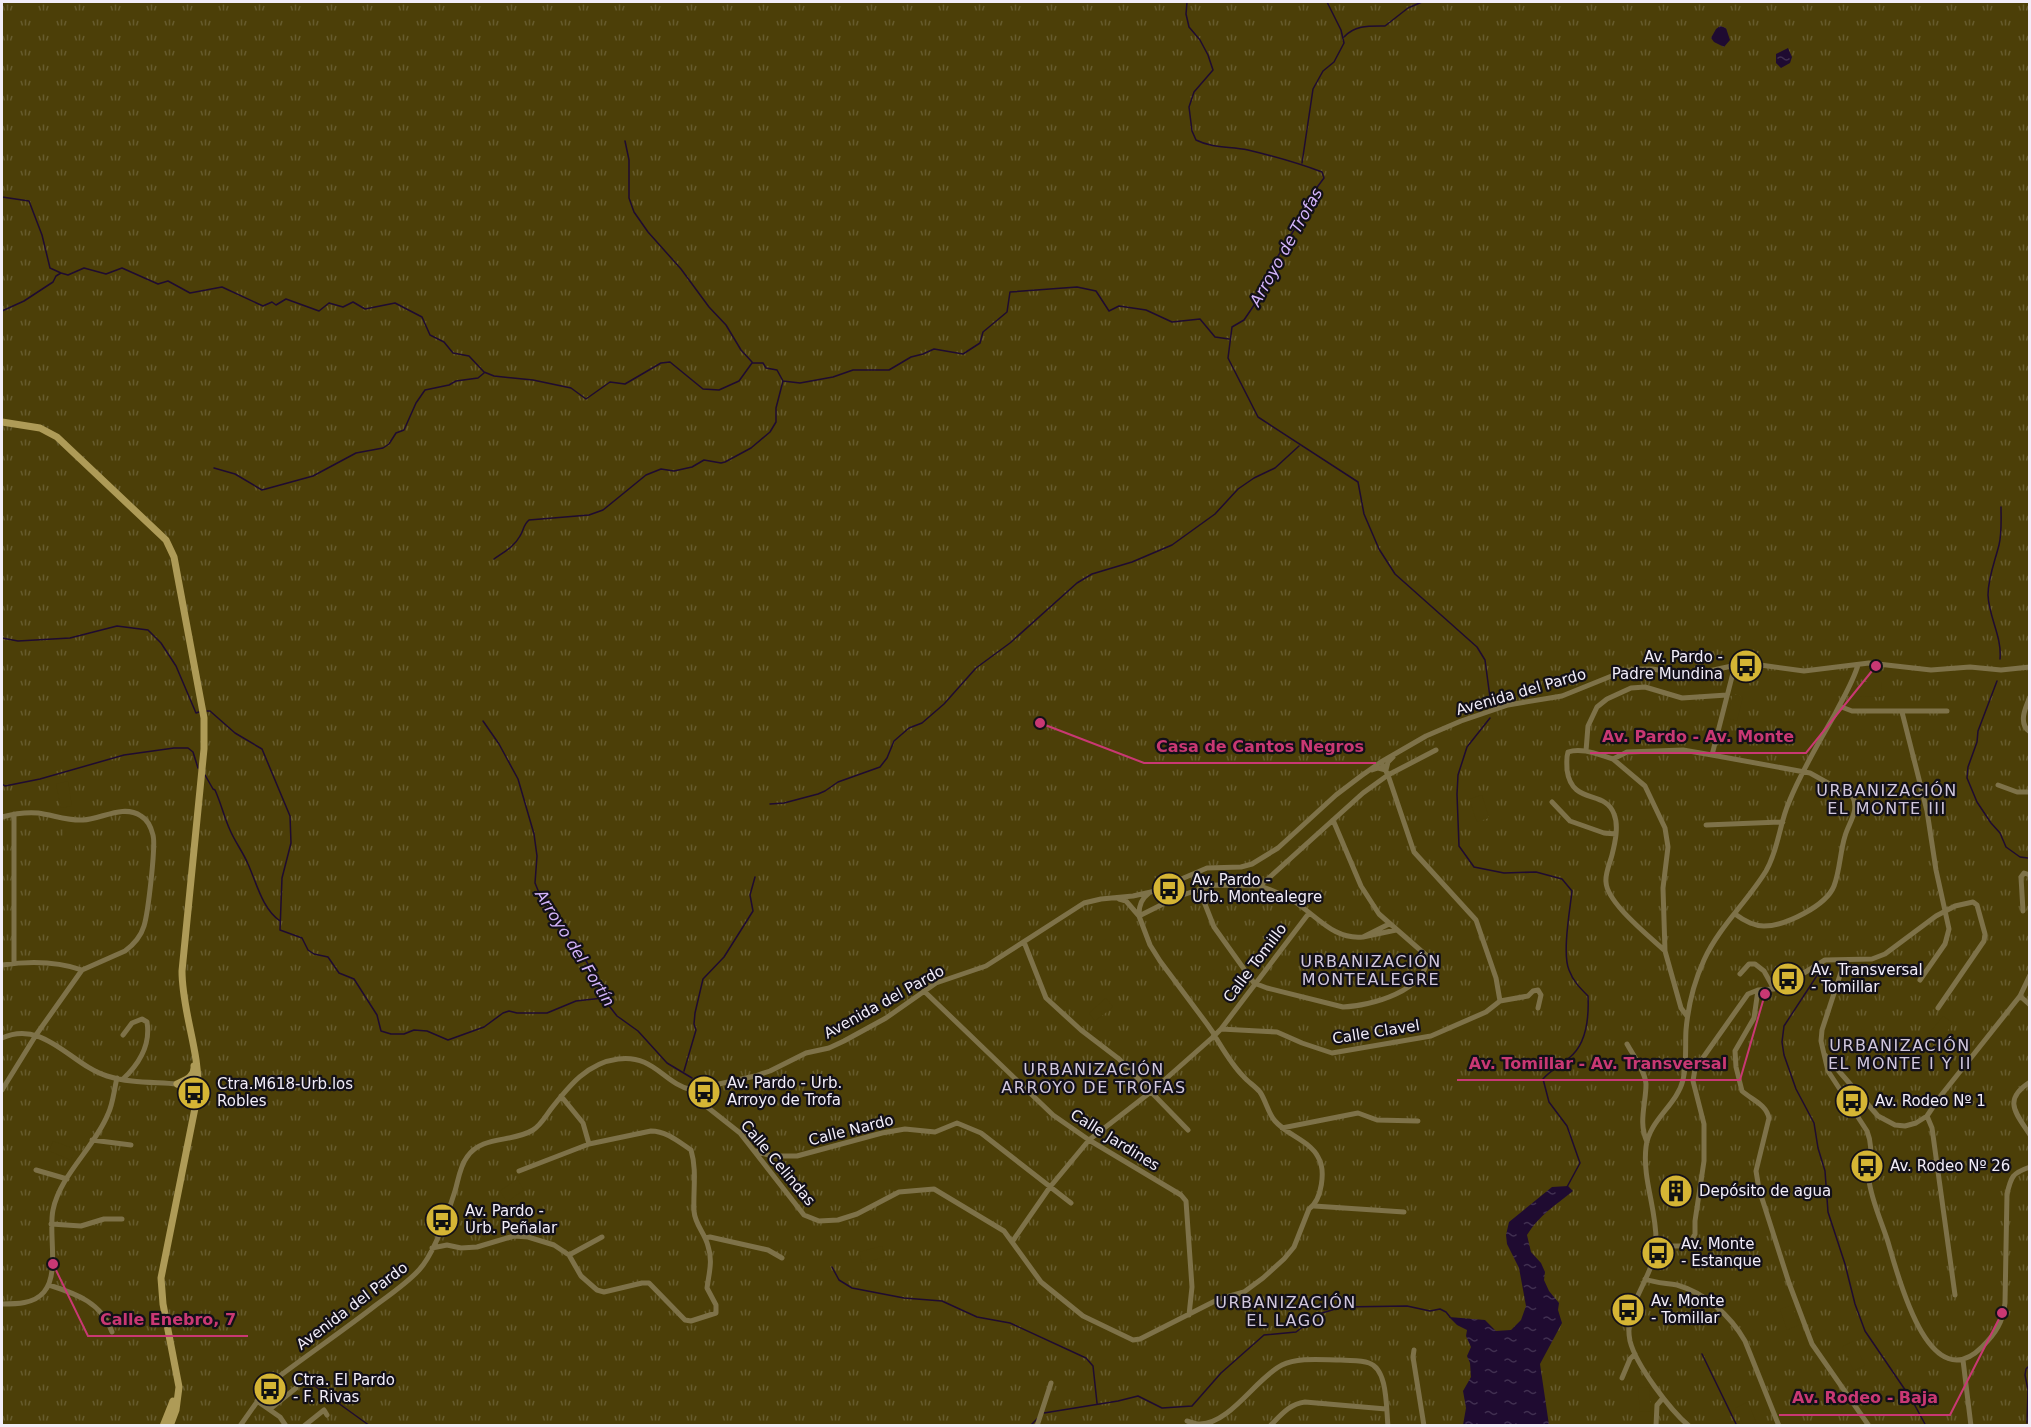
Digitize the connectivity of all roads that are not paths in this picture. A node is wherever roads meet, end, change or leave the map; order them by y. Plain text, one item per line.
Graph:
1 (2, 422) edge
2 (1858, 664) junction
3 (1735, 665) junction
4 (2030, 667) edge
5 (1727, 695) junction
6 (2030, 697) edge
7 (1839, 706) junction
8 (1947, 711) dead end
9 (1902, 712) junction
10 (2030, 732) edge
11 (1436, 750) dead end
12 (1398, 751) junction
13 (1586, 751) junction
14 (1712, 754) junction
15 (1613, 759) junction
16 (1381, 762) junction
17 (1369, 770) junction
18 (1387, 773) junction
19 (1804, 773) junction
20 (1998, 785) dead end
21 (2030, 792) edge
22 (1552, 802) dead end
23 (14, 814) junction
24 (2, 817) edge
25 (1333, 820) junction
26 (1783, 822) junction
27 (1706, 825) dead end
28 (1616, 834) junction
29 (2030, 875) edge
30 (1260, 886) junction
31 (1199, 889) junction
32 (1151, 892) junction
33 (1091, 901) junction
34 (1135, 903) junction
35 (1946, 911) junction
36 (1309, 912) junction
37 (2023, 912) dead end
38 (1735, 914) junction
39 (1139, 916) junction
40 (1389, 924) junction
41 (1395, 930) junction
42 (1364, 937) junction
43 (1024, 942) junction
44 (1665, 951) junction
45 (1845, 960) junction
46 (14, 963) junction
47 (2, 965) edge
48 (82, 970) junction
49 (1740, 974) dead end
50 (2030, 975) edge
51 (1920, 980) dead end
52 (1254, 983) junction
53 (1774, 989) junction
54 (1758, 990) junction
55 (924, 991) junction
56 (2020, 996) junction
57 (1500, 1001) junction
58 (2030, 1005) edge
59 (1538, 1008) dead end
60 (1938, 1008) dead end
61 (1687, 1016) junction
62 (1216, 1034) junction
63 (36, 1035) junction
64 (123, 1035) dead end
65 (2, 1038) edge
66 (192, 1039) junction
67 (1627, 1044) dead end
68 (1824, 1054) junction
69 (1833, 1067) junction
70 (1690, 1075) junction
71 (1832, 1076) junction
72 (120, 1079) junction
73 (199, 1079) junction
74 (189, 1081) junction
75 (2030, 1082) edge
76 (177, 1084) joint
77 (2, 1090) edge
78 (692, 1090) junction
79 (1152, 1091) junction
80 (197, 1096) junction
81 (561, 1096) junction
82 (1927, 1116) junction
83 (1418, 1121) dead end
84 (1282, 1128) junction
85 (1188, 1130) dead end
86 (1643, 1130) junction
87 (1651, 1132) junction
88 (2030, 1135) edge
89 (93, 1140) junction
90 (1089, 1140) junction
91 (1647, 1142) junction
92 (589, 1144) junction
93 (131, 1145) dead end
94 (755, 1151) junction
95 (2030, 1167) edge
96 (36, 1170) dead end
97 (519, 1171) dead end
98 (68, 1179) junction
99 (1050, 1187) junction
100 (1071, 1203) dead end
101 (1314, 1206) junction
102 (1404, 1212) dead end
103 (122, 1219) dead end
104 (51, 1224) junction
105 (602, 1237) dead end
106 (436, 1238) junction
107 (705, 1238) junction
108 (1012, 1242) junction
109 (447, 1245) junction
110 (1656, 1246) junction
111 (432, 1248) junction
112 (569, 1255) junction
113 (782, 1258) dead end
114 (1645, 1279) junction
115 (49, 1285) junction
116 (1955, 1295) dead end
117 (2, 1304) edge
118 (1189, 1315) junction
119 (112, 1332) dead end
120 (1414, 1350) dead end
121 (1635, 1354) junction
122 (1963, 1360) junction
123 (177, 1375) junction
124 (1622, 1378) dead end
125 (1051, 1383) dead end
126 (296, 1388) dead end
127 (266, 1389) junction
128 (1663, 1398) junction
129 (258, 1401) junction
130 (268, 1408) junction
131 (1386, 1409) junction
132 (249, 1414) junction
133 (327, 1415) dead end
134 (1186, 1421) dead end
135 (163, 1425) edge
136 (170, 1425) edge
137 (240, 1425) edge
138 (286, 1425) edge
139 (304, 1425) edge
140 (1037, 1425) edge
141 (1270, 1425) edge
142 (1388, 1425) edge
143 (1424, 1425) edge
144 (1656, 1425) edge
145 (1689, 1425) edge
146 (1779, 1425) edge
147 (1869, 1425) edge
148 (1971, 1425) edge

1 - 66 main road
2 - 3 street, Avenida del Pardo
2 - 4 street, Avenida del Pardo
2 - 7 street
3 - 5 street
3 - 12 street, Avenida del Pardo
5 - 13 street
5 - 14 street
6 - 10 street
7 - 9 street
7 - 19 street
8 - 9 street
9 - 35 street
11 - 18 street
12 - 16 street, Avenida del Pardo
12 - 18 street
13 - 15 street
13 - 28 street
14 - 15 street
14 - 19 street
15 - 44 street
16 - 17 street, Avenida del Pardo
16 - 18 street
17 - 18 street
17 - 32 street, Avenida del Pardo
18 - 25 street
18 - 57 street
19 - 26 street
19 - 38 street
20 - 21 street
22 - 28 street
23 - 24 street
23 - 46 street
23 - 48 street
25 - 30 street
25 - 40 street
26 - 27 street
26 - 38 street
28 - 44 street
29 - 37 street
30 - 31 street
30 - 36 street
31 - 39 street
31 - 52 street
32 - 34 street, Avenida del Pardo
32 - 34 street
33 - 34 street, Avenida del Pardo
33 - 34 street
33 - 43 street, Avenida del Pardo
34 - 39 street, Calle Celindas
35 - 45 street
35 - 51 street
35 - 60 street
36 - 42 street
36 - 52 street, Calle Tomillo
38 - 61 street
39 - 62 street, Calle Celindas
40 - 41 street
40 - 42 street
41 - 42 street
41 - 52 street
43 - 55 street, Avenida del Pardo
43 - 79 street
44 - 61 street
45 - 53 street
45 - 68 street
46 - 47 street
46 - 48 street
48 - 63 street
49 - 53 street
50 - 56 street
52 - 62 street, Calle Tomillo
53 - 54 street
54 - 70 street
54 - 147 street
55 - 78 street, Avenida del Pardo
55 - 90 street, Calle Jardines
56 - 58 street
56 - 82 street
57 - 59 street, Calle Clavel
57 - 62 street, Calle Clavel
61 - 70 street
62 - 79 street
62 - 84 street, Calle Celindas
63 - 65 street
63 - 72 street
63 - 77 street
64 - 72 street
66 - 73 main road
66 - 74 main road
67 - 86 street
68 - 69 street
68 - 71 street
69 - 71 street
69 - 82 street
70 - 87 street
70 - 110 street
71 - 122 street
72 - 76 street
72 - 89 street
73 - 74 main road
73 - 80 main road
74 - 76 main road
74 - 80 main road
75 - 88 street
78 - 81 street, Avenida del Pardo
78 - 94 street, Calle Celindas
79 - 85 street
79 - 90 street
80 - 123 main road
81 - 92 street
81 - 106 street, Avenida del Pardo
82 - 116 street
83 - 84 street
84 - 101 street, Calle Celindas
86 - 87 street
86 - 91 street
87 - 91 street
89 - 93 street
89 - 98 street
90 - 99 street
90 - 118 street, Calle Jardines
91 - 110 street
92 - 97 street
92 - 107 street
94 - 99 street, Calle Nardo
94 - 108 street, Calle Celindas
95 - 122 street
96 - 98 street
98 - 104 street
99 - 100 street, Calle Nardo
99 - 108 street
101 - 102 street
101 - 118 street, Calle Celindas
103 - 104 street
104 - 115 street
105 - 112 street
106 - 109 street
106 - 111 street, Avenida del Pardo
107 - 112 street
107 - 113 street
108 - 118 street, Calle Celindas
109 - 111 street
109 - 112 street
110 - 114 street
111 - 127 street, Avenida del Pardo
114 - 121 street
114 - 146 street
115 - 117 street
115 - 119 street
120 - 143 street
121 - 124 street
121 - 128 street
122 - 148 street
123 - 135 main road
123 - 136 main road
125 - 140 street
126 - 130 street, Avenida del Pardo
127 - 129 street, Avenida del Pardo
127 - 130 street
128 - 144 street
128 - 145 street
129 - 130 street
129 - 132 street, Avenida del Pardo
130 - 132 street, Avenida del Pardo
130 - 138 street
131 - 134 street
131 - 141 street
131 - 142 street
132 - 137 street, Avenida del Pardo
133 - 139 street

